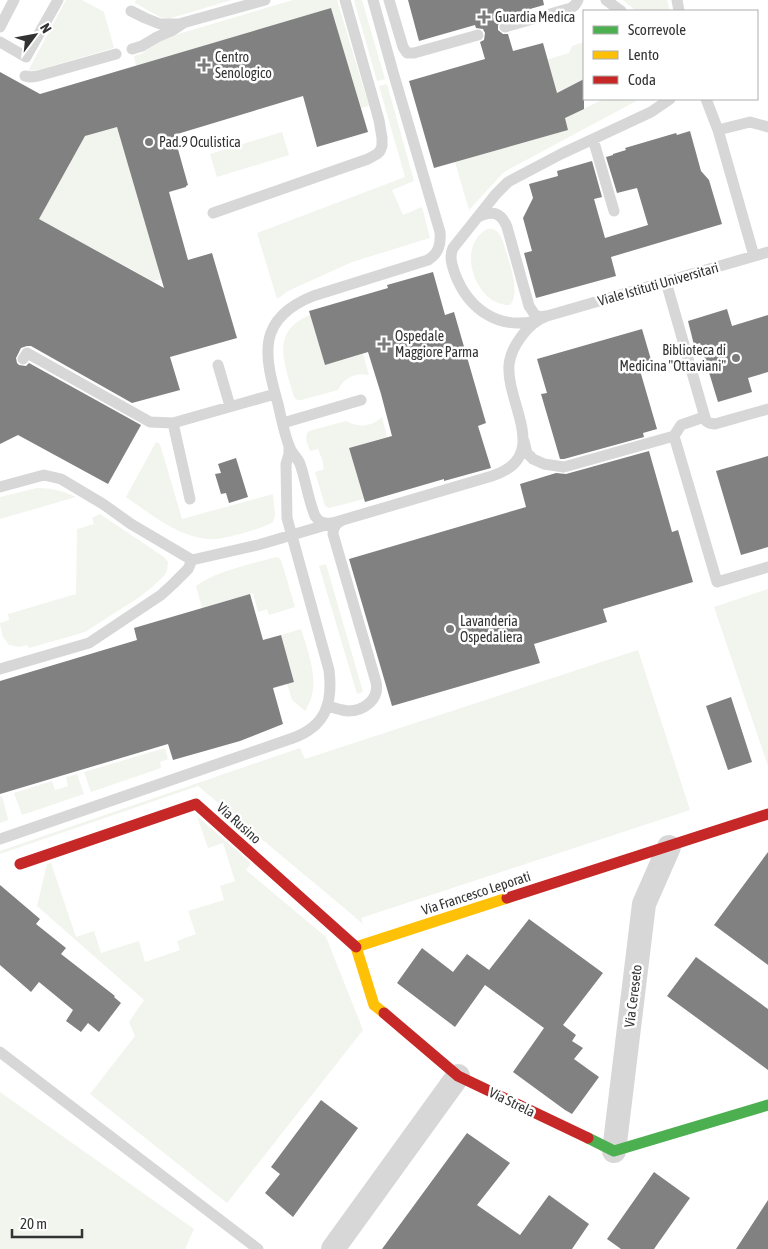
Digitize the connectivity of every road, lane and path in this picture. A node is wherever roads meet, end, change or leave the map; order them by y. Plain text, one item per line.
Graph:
1 (14, 0) edge
2 (58, 0) edge
3 (265, 0) edge
4 (345, 0) edge
5 (373, 0) edge
6 (389, 0) edge
7 (578, 0) edge
8 (606, 0) edge
9 (131, 10) dead end
10 (620, 10) edge
11 (183, 23) junction
12 (0, 27) edge
13 (505, 27) dead end
14 (478, 35) dead end
15 (0, 42) edge
16 (132, 50) dead end
17 (116, 54) dead end
18 (25, 76) dead end
19 (669, 100) edge
20 (706, 100) edge
21 (768, 127) edge
22 (718, 130) junction
23 (593, 139) junction
24 (614, 211) dead end
25 (213, 213) dead end
26 (474, 221) junction
27 (441, 238) junction
28 (768, 252) edge
29 (450, 253) junction
30 (754, 256) junction
31 (428, 260) junction
32 (666, 282) junction
33 (542, 318) junction
34 (23, 358) dead end
35 (218, 365) dead end
36 (275, 394) junction
37 (361, 400) dead end
38 (230, 406) junction
39 (768, 409) edge
40 (704, 417) junction
41 (283, 422) junction
42 (173, 423) junction
43 (674, 436) junction
44 (524, 440) junction
45 (289, 445) junction
46 (0, 487) edge
47 (190, 499) dead end
48 (344, 520) junction
49 (331, 523) junction
50 (291, 535) junction
51 (192, 560) junction
52 (768, 567) edge
53 (0, 667) edge
54 (328, 706) junction
55 (768, 814) edge
56 (0, 838) edge
57 (669, 847) junction
58 (20, 864) dead end
59 (356, 947) junction
60 (0, 1052) edge
61 (458, 1076) junction
62 (768, 1105) edge
63 (614, 1151) junction
64 (258, 1249) edge
65 (333, 1249) edge

1 - 12 lane
2 - 15 lane
3 - 11 lane
4 - 25 lane
5 - 27 lane, Viale Istituti Universitari
6 - 14 lane
7 - 13 lane
8 - 10 lane
9 - 11 lane
11 - 16 lane
17 - 18 lane
19 - 23 lane
20 - 22 lane
21 - 22 lane
22 - 30 lane
23 - 24 lane
23 - 26 lane
26 - 29 lane
26 - 33 lane
27 - 29 lane, Viale Istituti Universitari
27 - 31 lane
28 - 30 lane, Viale Istituti Universitari
29 - 31 lane
29 - 33 lane, Viale Istituti Universitari
30 - 32 lane, Viale Istituti Universitari
31 - 36 lane
32 - 33 lane, Viale Istituti Universitari
32 - 40 lane
33 - 44 lane
34 - 42 lane
35 - 38 lane
36 - 38 lane
36 - 41 lane
37 - 41 lane
38 - 42 lane
39 - 40 lane
40 - 43 lane
41 - 45 lane
42 - 47 lane
43 - 44 lane
43 - 52 lane
44 - 48 lane
45 - 49 lane
45 - 50 lane
46 - 51 lane
48 - 49 lane
48 - 54 lane
49 - 50 lane
50 - 51 lane
50 - 54 lane
51 - 53 lane
54 - 56 lane
55 - 57 street, Via Francesco Leporati
57 - 59 street, Via Francesco Leporati
57 - 63 street, Via Cereseto
58 - 59 street, Via Rusino
59 - 61 street
60 - 64 lane
61 - 63 street, Via Strela
61 - 65 street
62 - 63 street

